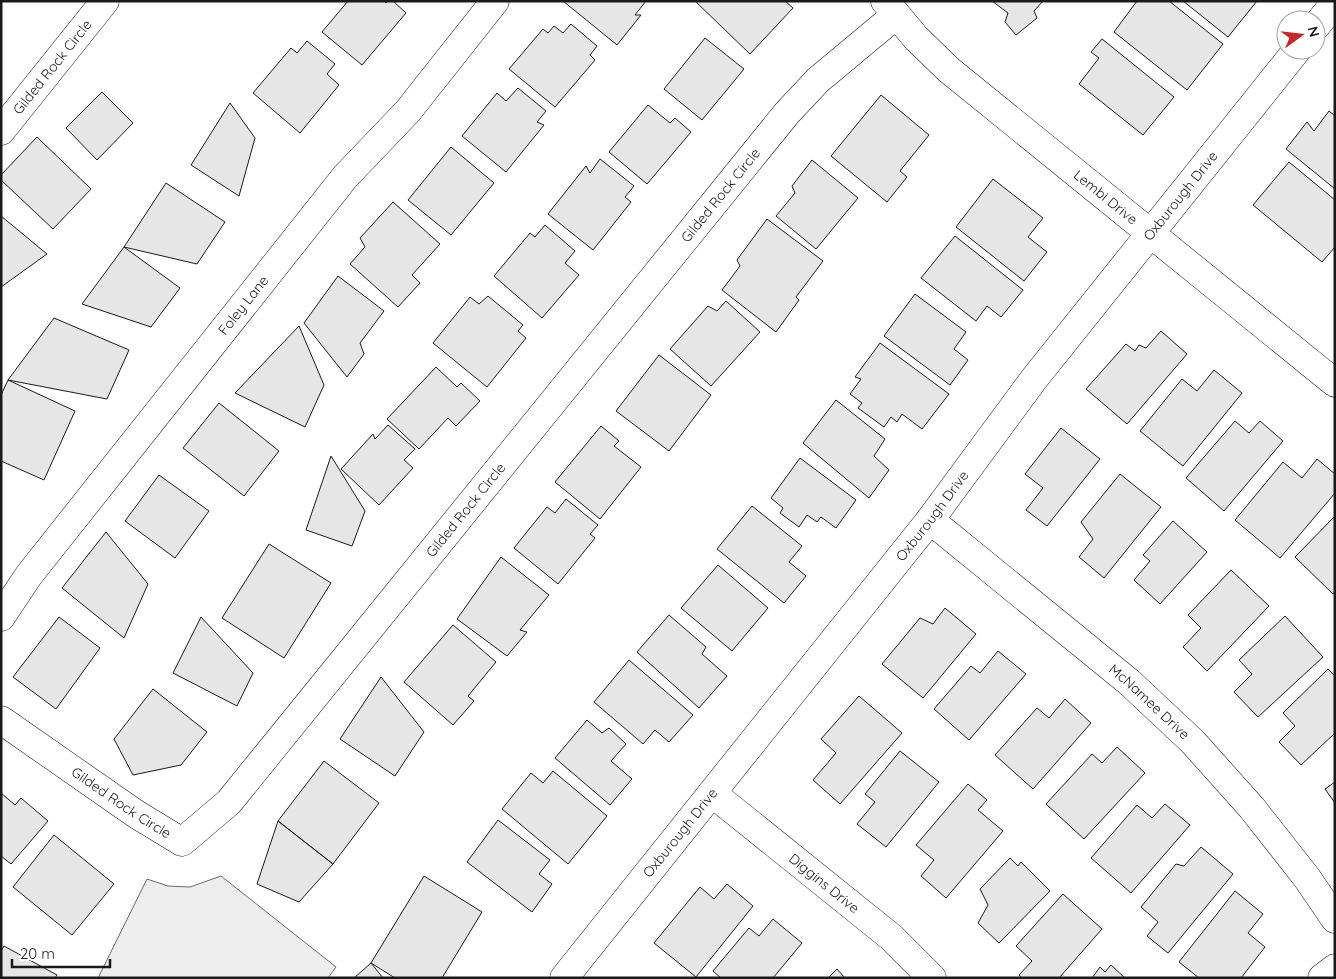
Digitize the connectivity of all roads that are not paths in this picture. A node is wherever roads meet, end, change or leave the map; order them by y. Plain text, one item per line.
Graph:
1 (105, 1) edge
2 (495, 1) edge
3 (1335, 3) edge
4 (890, 8) edge
5 (1326, 14) edge
6 (1289, 60) edge
7 (1, 131) edge
8 (1150, 233) junction
9 (1335, 383) edge
10 (930, 520) junction
11 (1, 617) edge
12 (1, 720) edge
13 (712, 793) junction
14 (1335, 919) edge
15 (1335, 968) edge
16 (564, 978) edge
17 (932, 978) edge
18 (1322, 978) edge

1 - 7 street, Gilded Rock Circle
2 - 11 street, Foley Lane
3 - 5 street
4 - 8 street, Lembi Drive
4 - 12 street, Gilded Rock Circle
6 - 8 street, Oxburough Drive
8 - 9 street, Lembi Drive
8 - 10 street, Oxburough Drive
10 - 13 street, Oxburough Drive
10 - 14 street, McNamee Drive
13 - 16 street, Oxburough Drive
13 - 17 street, Diggins Drive
15 - 18 street

